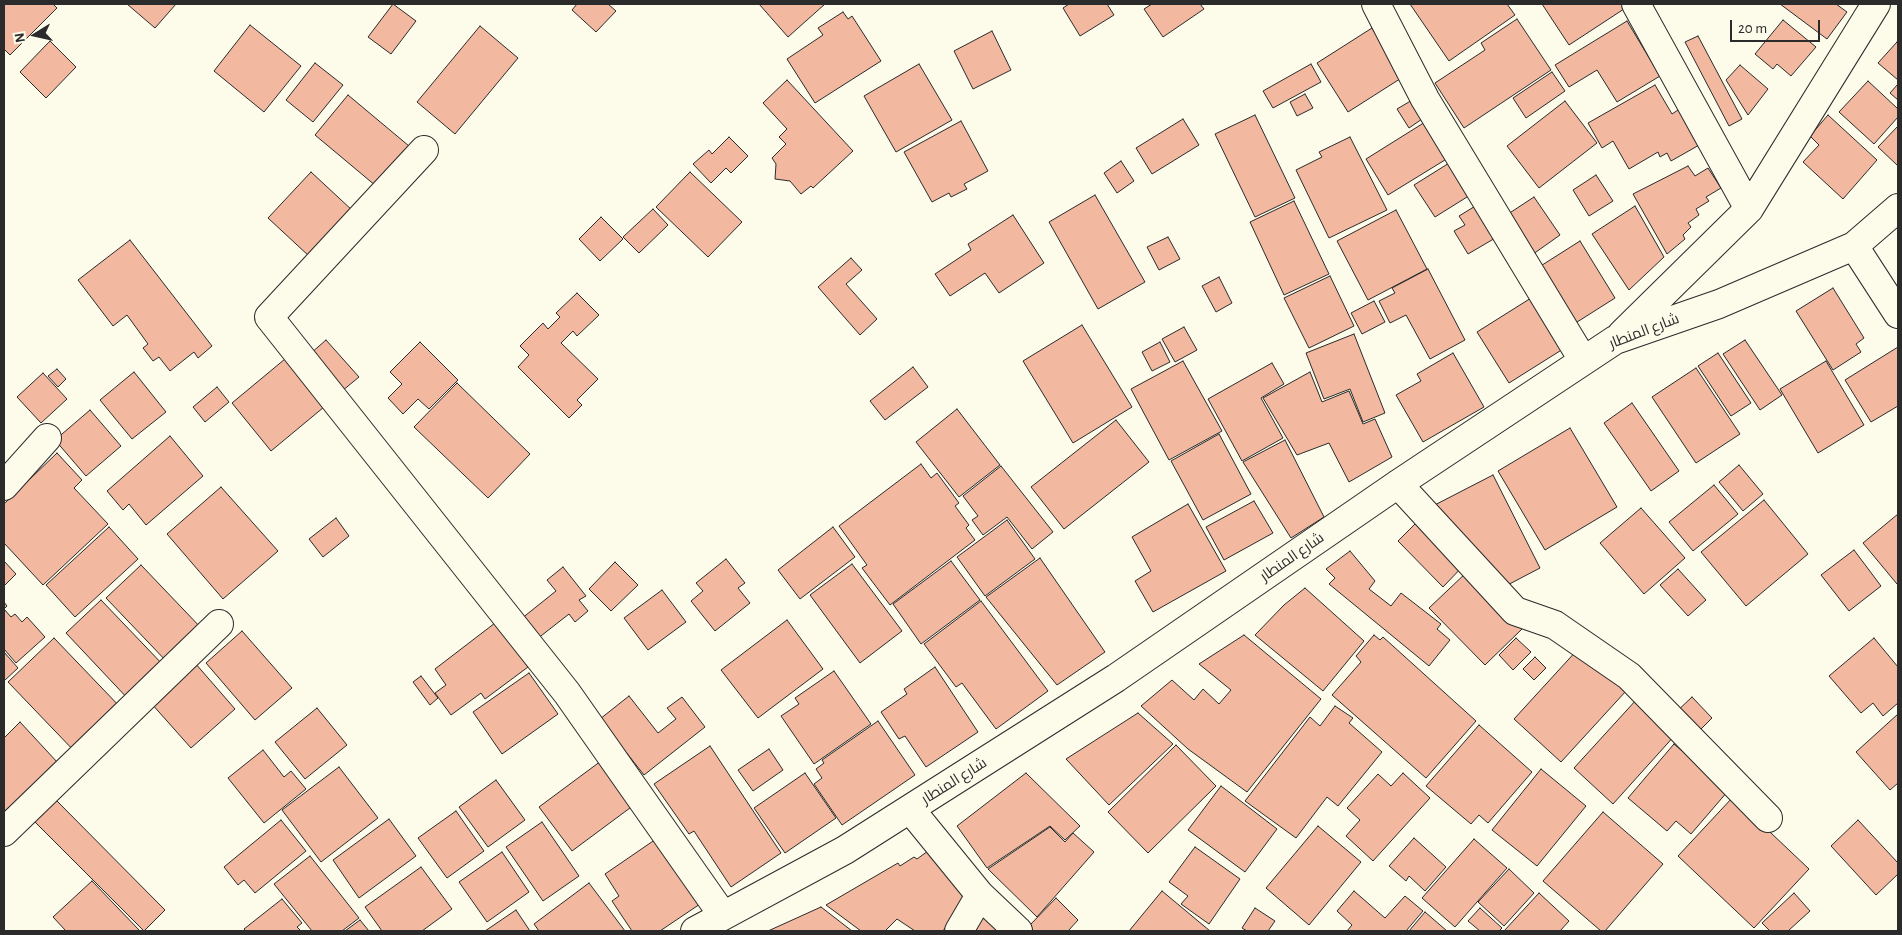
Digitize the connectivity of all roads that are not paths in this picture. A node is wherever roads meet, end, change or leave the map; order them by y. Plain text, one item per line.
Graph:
1 (1376, 4) edge
2 (1636, 4) edge
3 (1876, 4) edge
4 (424, 150) dead end
5 (1898, 208) edge
6 (1748, 209) junction
7 (1854, 246) junction
8 (1898, 314) edge
9 (1615, 340) junction
10 (1583, 360) junction
11 (48, 438) dead end
12 (1398, 484) junction
13 (4, 486) edge
14 (219, 624) dead end
15 (910, 809) junction
16 (1768, 818) dead end
17 (4, 832) edge
18 (980, 895) junction
19 (722, 914) junction
20 (695, 931) edge
21 (959, 931) edge
22 (1018, 931) edge

1 - 10 street
2 - 6 street
3 - 6 street
4 - 19 street
5 - 7 street, شارع المنطار
6 - 9 street
7 - 8 street
7 - 9 street, شارع المنطار
9 - 10 street, شارع المنطار
10 - 12 street, شارع المنطار
11 - 13 street
12 - 15 street, شارع المنطار
12 - 16 street
14 - 17 street
15 - 18 street
15 - 19 street, شارع المنطار
18 - 21 street
18 - 22 street
19 - 20 street, شارع المنطار

